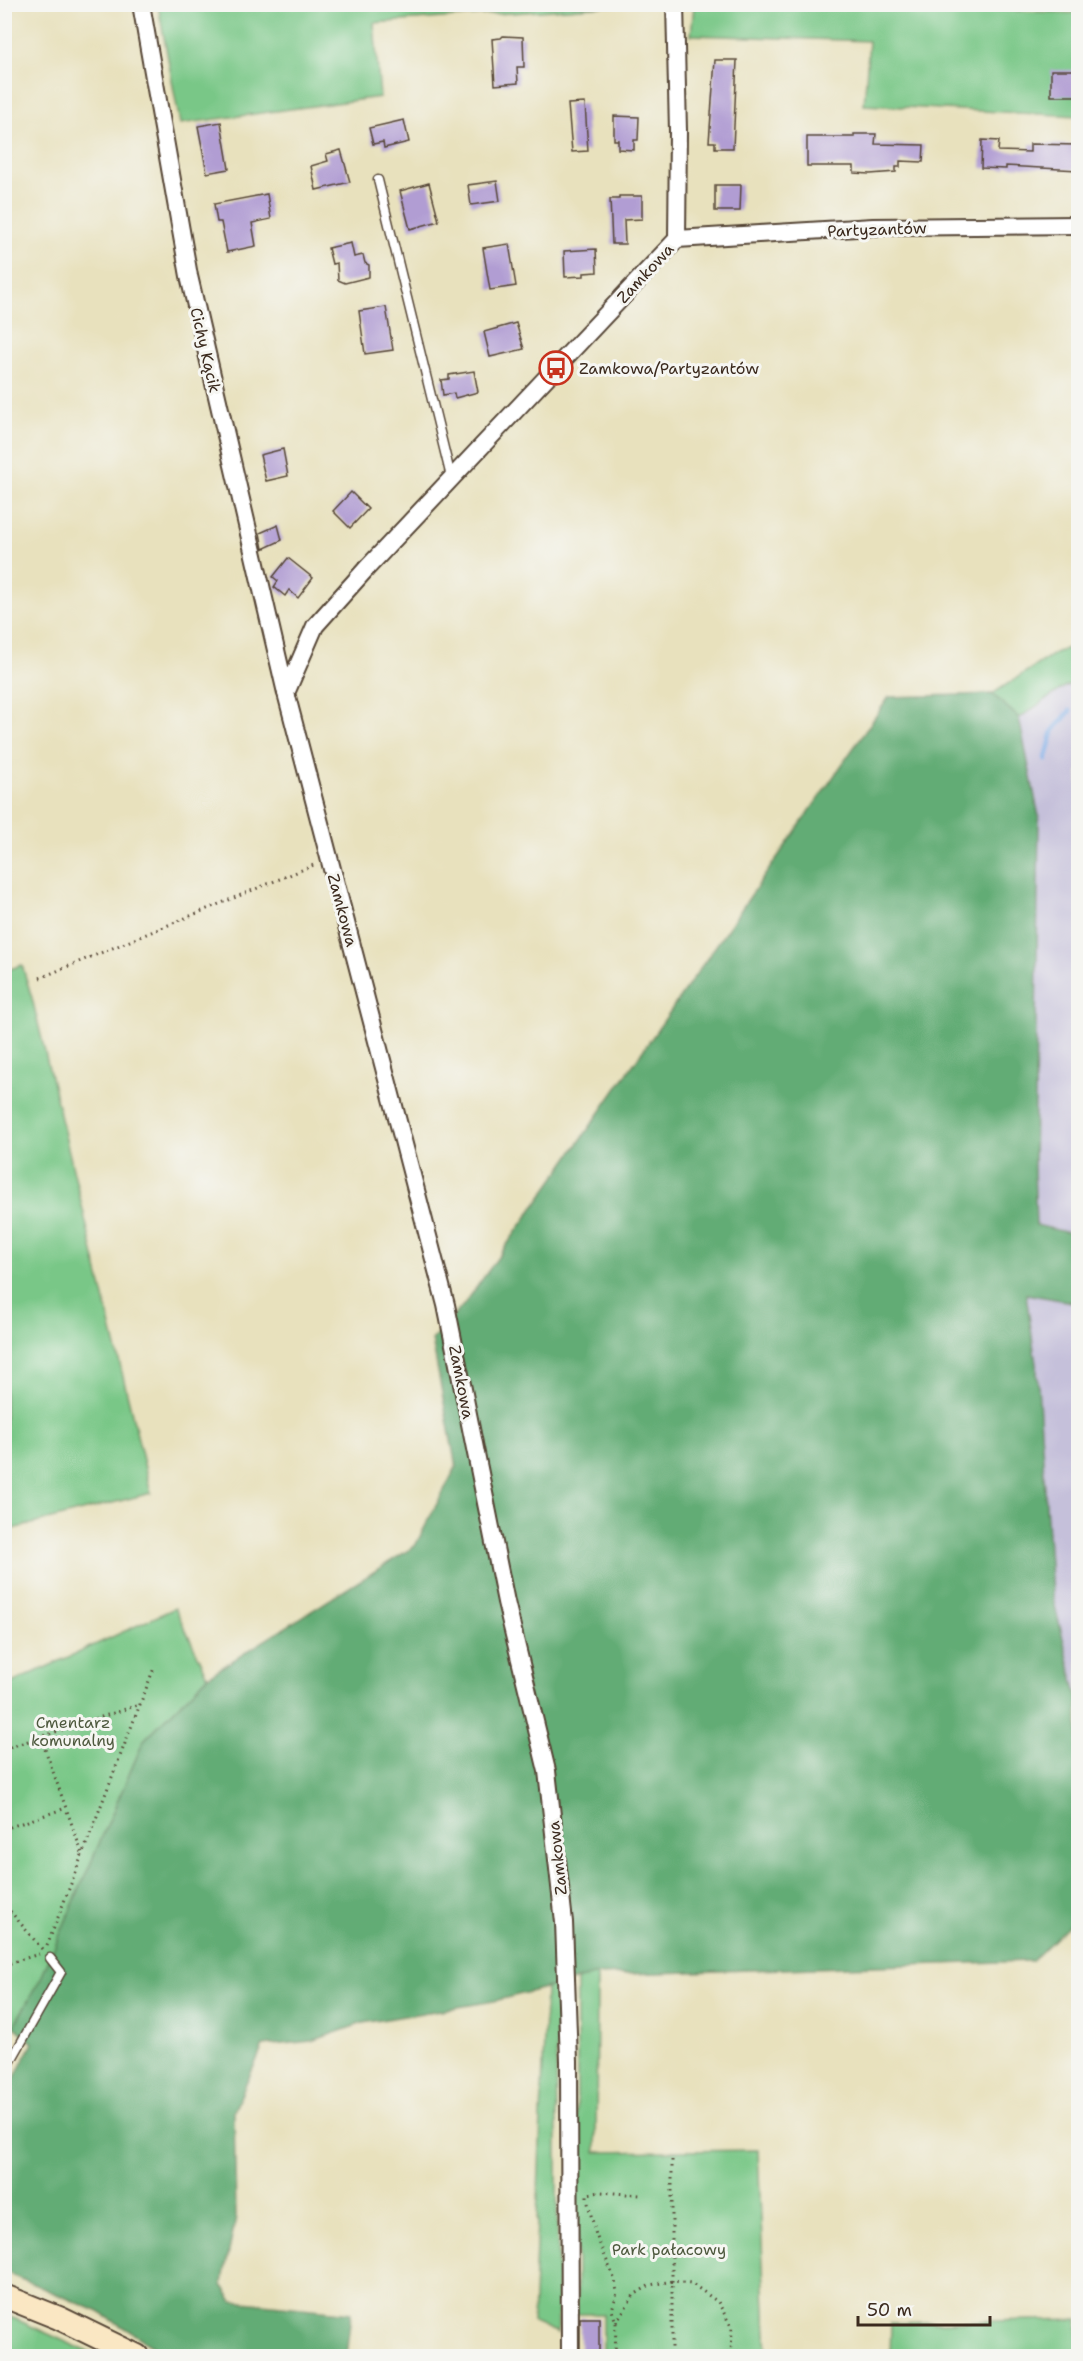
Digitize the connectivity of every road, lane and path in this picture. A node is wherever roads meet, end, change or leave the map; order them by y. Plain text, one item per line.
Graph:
1 (141, 4) edge
2 (675, 4) edge
3 (378, 180) dead end
4 (1078, 225) edge
5 (677, 240) junction
6 (451, 478) junction
7 (286, 693) junction
8 (329, 859) junction
9 (40, 978) dead end
10 (154, 1668) dead end
11 (141, 1704) junction
12 (41, 1737) junction
13 (4, 1749) edge
14 (66, 1808) junction
15 (4, 1829) edge
16 (82, 1855) junction
17 (4, 1914) edge
18 (47, 1955) junction
19 (4, 1965) edge
20 (4, 2073) edge
21 (672, 2160) dead end
22 (640, 2195) dead end
23 (673, 2281) junction
24 (4, 2296) edge
25 (616, 2322) junction
26 (137, 2356) edge
27 (570, 2356) edge
28 (615, 2356) edge
29 (672, 2356) edge
30 (731, 2356) edge

1 - 7 street, Cichy Kącik
2 - 5 street, Zamkowa
3 - 6 lane
4 - 5 street, Partyzantów
5 - 6 street, Zamkowa
6 - 7 street, Zamkowa
7 - 8 street, Zamkowa
8 - 9 path
8 - 27 street, Zamkowa
10 - 11 path
11 - 12 path
11 - 16 path
12 - 13 path
12 - 14 path
14 - 15 path
14 - 16 path
16 - 18 path
17 - 18 path
18 - 19 path
18 - 20 lane
21 - 23 path
22 - 25 path
23 - 25 path
23 - 29 path
23 - 30 path
24 - 26 street
25 - 28 path

